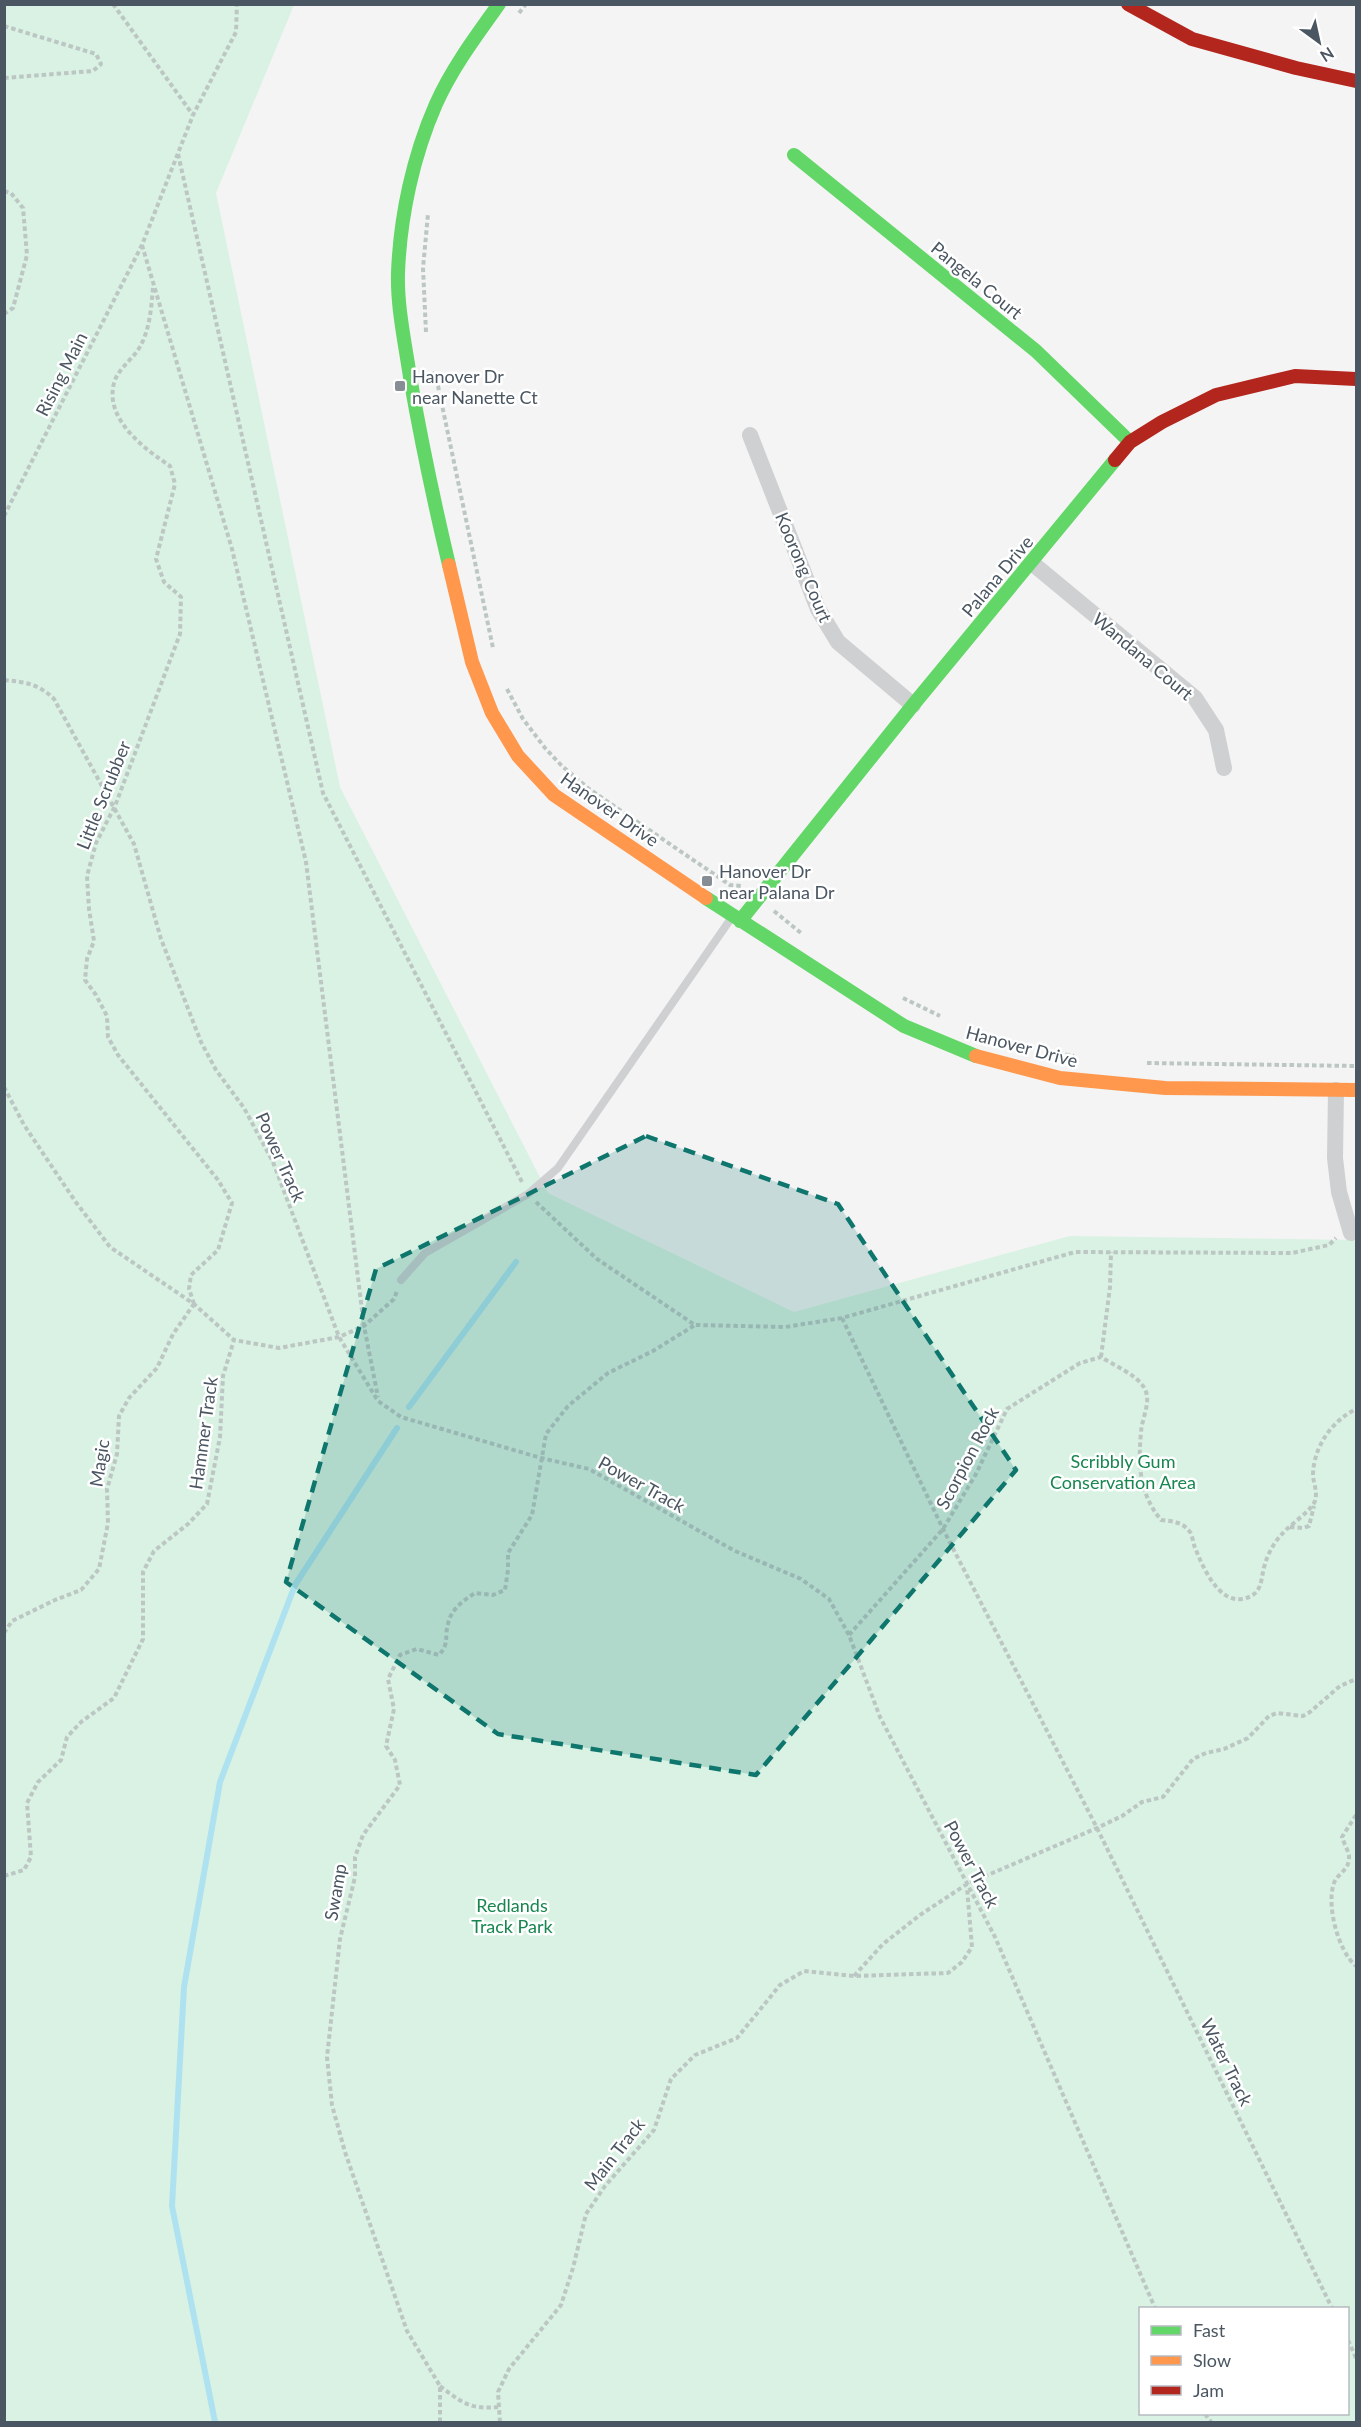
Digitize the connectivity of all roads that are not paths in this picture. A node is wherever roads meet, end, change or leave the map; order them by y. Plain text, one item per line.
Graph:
1 (499, 4) edge
2 (1128, 4) edge
3 (1356, 81) edge
4 (794, 155) dead end
5 (1356, 379) edge
6 (750, 435) dead end
7 (1130, 442) junction
8 (1032, 563) junction
9 (912, 705) junction
10 (1224, 768) dead end
11 (736, 919) junction
12 (1336, 1090) junction
13 (1356, 1090) edge
14 (1351, 1233) road end
15 (401, 1280) road end

1 - 11 street, Hanover Drive
2 - 3 street
4 - 7 street, Pangela Court
5 - 7 street, Palana Drive
6 - 9 street, Koorong Court
7 - 8 street, Palana Drive
8 - 9 street, Palana Drive
8 - 10 street, Wandana Court
9 - 11 street, Palana Drive
11 - 12 street, Hanover Drive
11 - 15 lane
12 - 13 street, Hanover Drive
12 - 14 street

